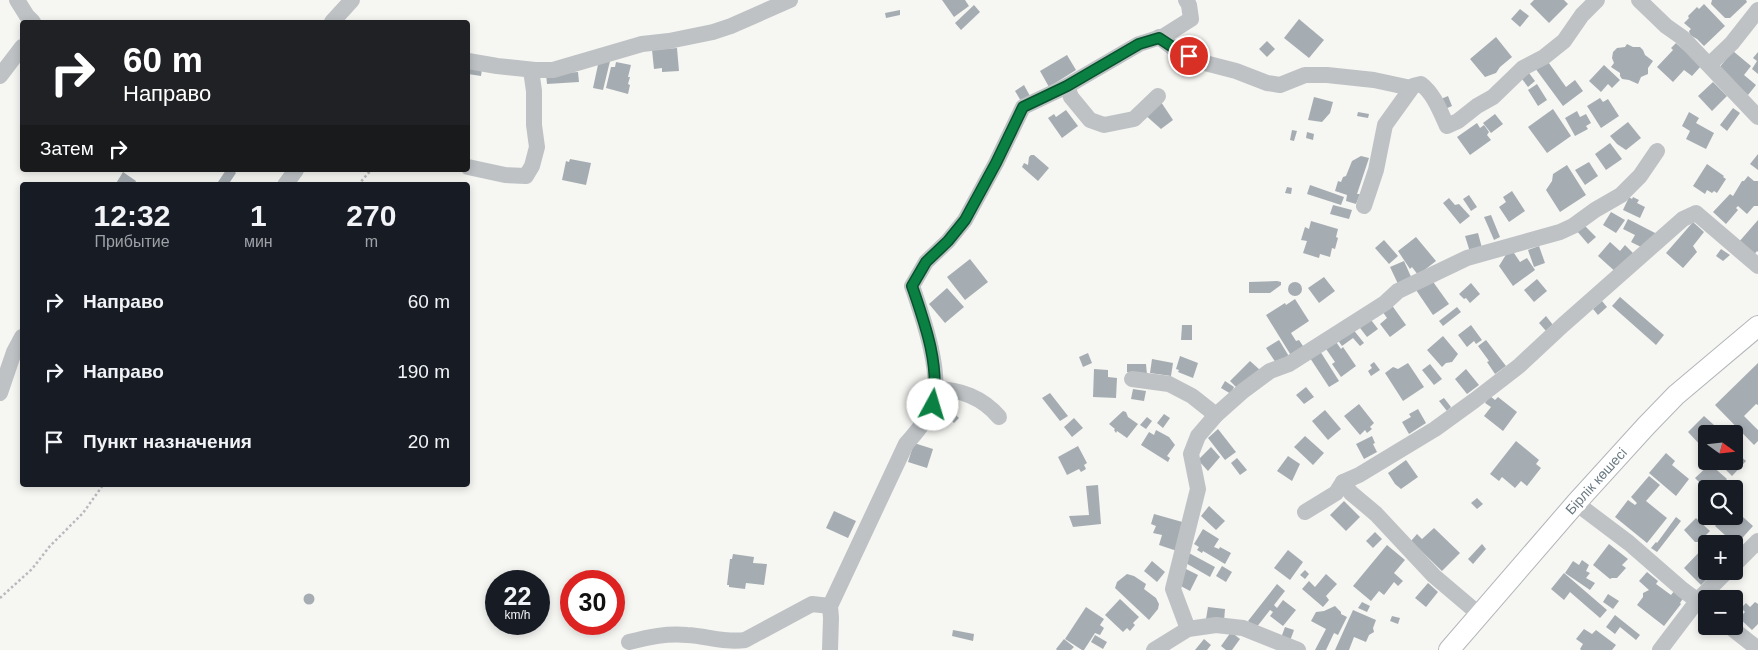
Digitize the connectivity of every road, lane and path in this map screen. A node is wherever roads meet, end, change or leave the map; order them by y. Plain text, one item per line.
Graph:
1 (17, 0) edge
2 (352, 0) edge
3 (790, 0) edge
4 (1186, 0) edge
5 (1597, 0) edge
6 (1639, 0) edge
7 (1758, 10) edge
8 (31, 20) edge
9 (334, 20) edge
10 (1159, 38) junction
11 (20, 51) edge
12 (470, 61) edge
13 (1709, 65) junction
14 (531, 70) junction
15 (0, 76) edge
16 (1067, 86) junction
17 (1411, 88) junction
18 (1158, 96) dead end
19 (1758, 117) edge
20 (1657, 151) dead end
21 (470, 167) edge
22 (369, 172) edge
23 (361, 182) edge
24 (1364, 206) dead end
25 (1758, 266) edge
26 (1758, 326) edge
27 (20, 341) edge
28 (1132, 379) dead end
29 (936, 389) junction
30 (0, 393) edge
31 (1216, 415) junction
32 (999, 418) dead end
33 (1343, 482) junction
34 (102, 487) edge
35 (1576, 503) junction
36 (1305, 512) dead end
37 (1758, 541) edge
38 (1743, 556) edge
39 (1720, 580) edge
40 (1713, 590) edge
41 (0, 598) edge
42 (1698, 601) edge
43 (830, 606) junction
44 (1698, 608) edge
45 (1480, 615) junction
46 (1188, 629) junction
47 (1740, 635) edge
48 (629, 642) dead end
49 (1758, 649) edge
50 (830, 650) edge
51 (1154, 650) edge
52 (1298, 650) edge
53 (1449, 650) edge
54 (1660, 650) edge

1 - 8 street
2 - 9 street
3 - 14 street
4 - 10 street
5 - 17 street
6 - 13 street
7 - 13 street
10 - 16 street
10 - 17 street
11 - 15 street
12 - 14 street
13 - 19 street
14 - 21 street
16 - 18 street
16 - 29 street
17 - 24 street
20 - 31 street
22 - 23 path
25 - 33 street
26 - 35 main road, Бірлік көшесі
27 - 30 street
28 - 31 street
29 - 32 street
29 - 43 street
31 - 46 street
33 - 36 street
33 - 45 street
34 - 41 path
35 - 42 street
35 - 45 main road, Бірлік көшесі
37 - 38 street
39 - 40 street
43 - 48 street
43 - 50 street
44 - 54 street
45 - 53 main road, Бірлік көшесі
46 - 51 street
46 - 52 street
47 - 49 street

